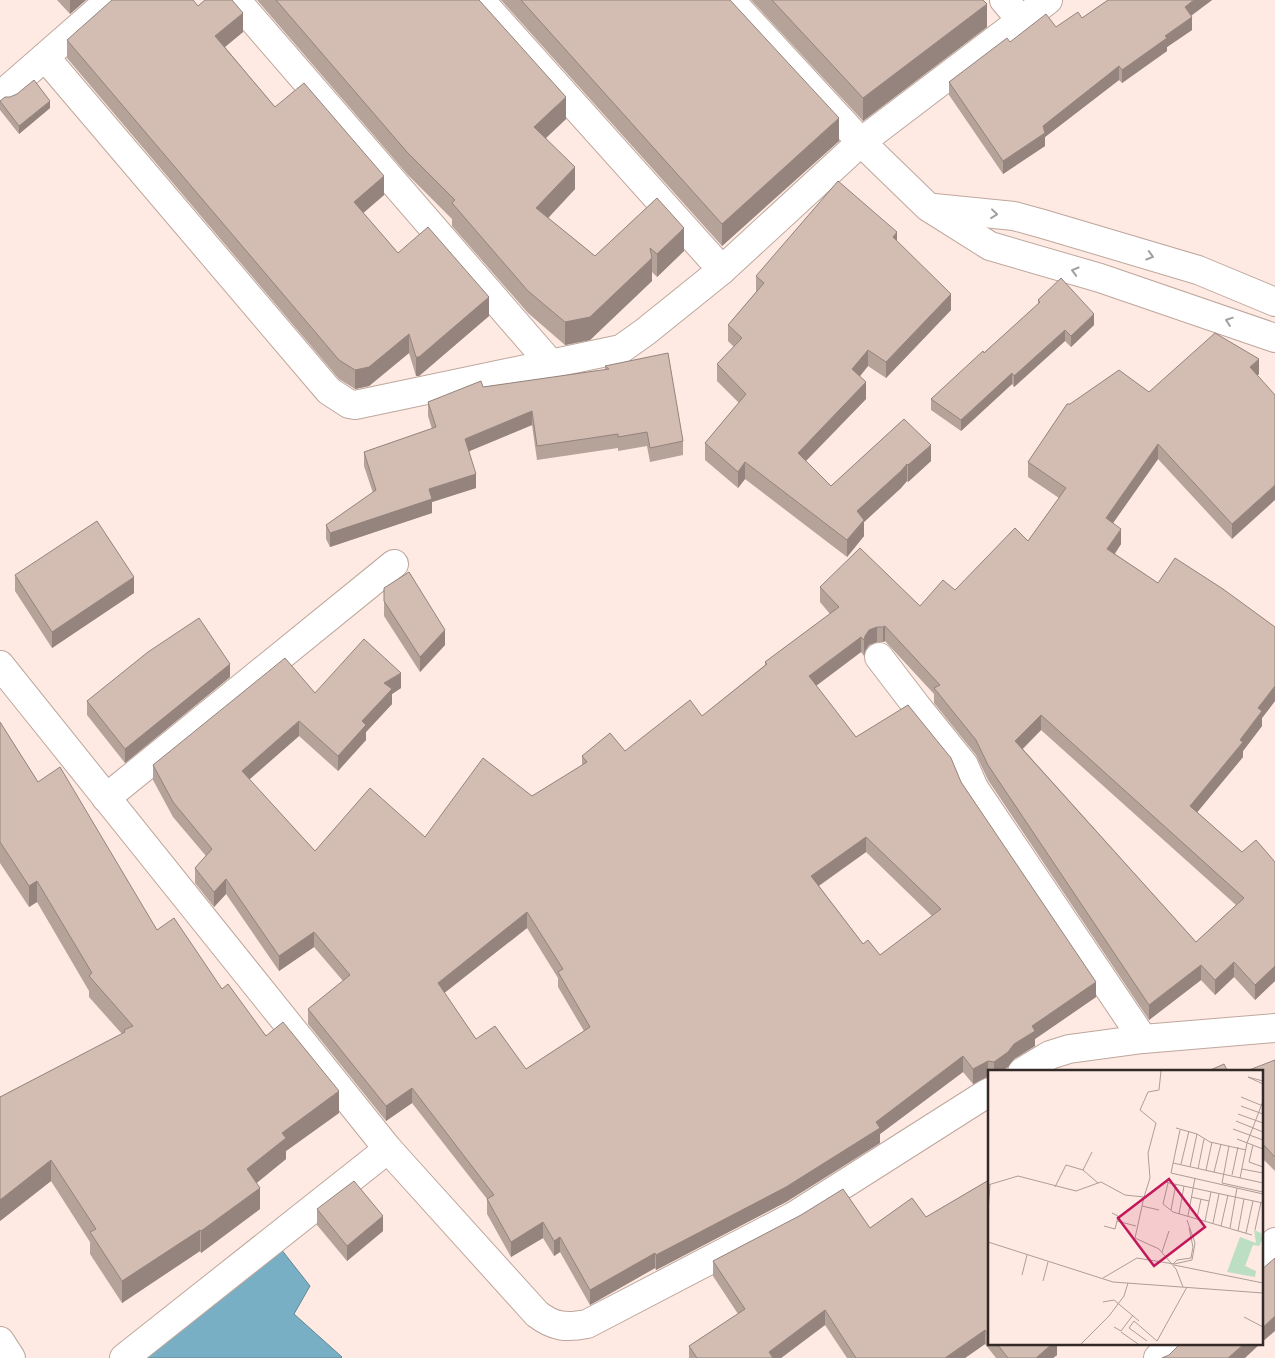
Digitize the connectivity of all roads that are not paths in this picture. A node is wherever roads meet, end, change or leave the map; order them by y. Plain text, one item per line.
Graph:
1 (110, 0) edge
2 (236, 0) edge
3 (480, 0) edge
4 (730, 0) edge
5 (1048, 0) edge
6 (1012, 10) edge
7 (45, 57) junction
8 (7, 90) dead end
9 (860, 142) junction
10 (928, 207) junction
11 (722, 270) junction
12 (1275, 302) edge
13 (1275, 338) edge
14 (550, 363) junction
15 (394, 564) dead end
16 (879, 656) dead end
17 (0, 664) edge
18 (106, 798) junction
19 (1275, 1028) edge
20 (1143, 1039) junction
21 (1025, 1070) edge
22 (988, 1093) edge
23 (388, 1149) junction
24 (1275, 1242) edge
25 (1262, 1256) edge
26 (0, 1341) edge
27 (1171, 1346) edge
28 (12, 1358) edge
29 (124, 1358) edge
30 (1158, 1358) edge

1 - 7 street
2 - 14 street
3 - 11 street
4 - 9 street
5 - 6 street
6 - 9 street
7 - 8 street
7 - 14 street
9 - 10 street
9 - 11 street
10 -> 12 street
13 -> 10 street
11 - 14 street
15 - 18 street
16 - 20 street
17 - 18 street
18 - 23 street
19 - 20 street
20 - 21 street
22 - 23 street
23 - 29 street
24 - 25 street
26 - 28 street
27 - 30 street

